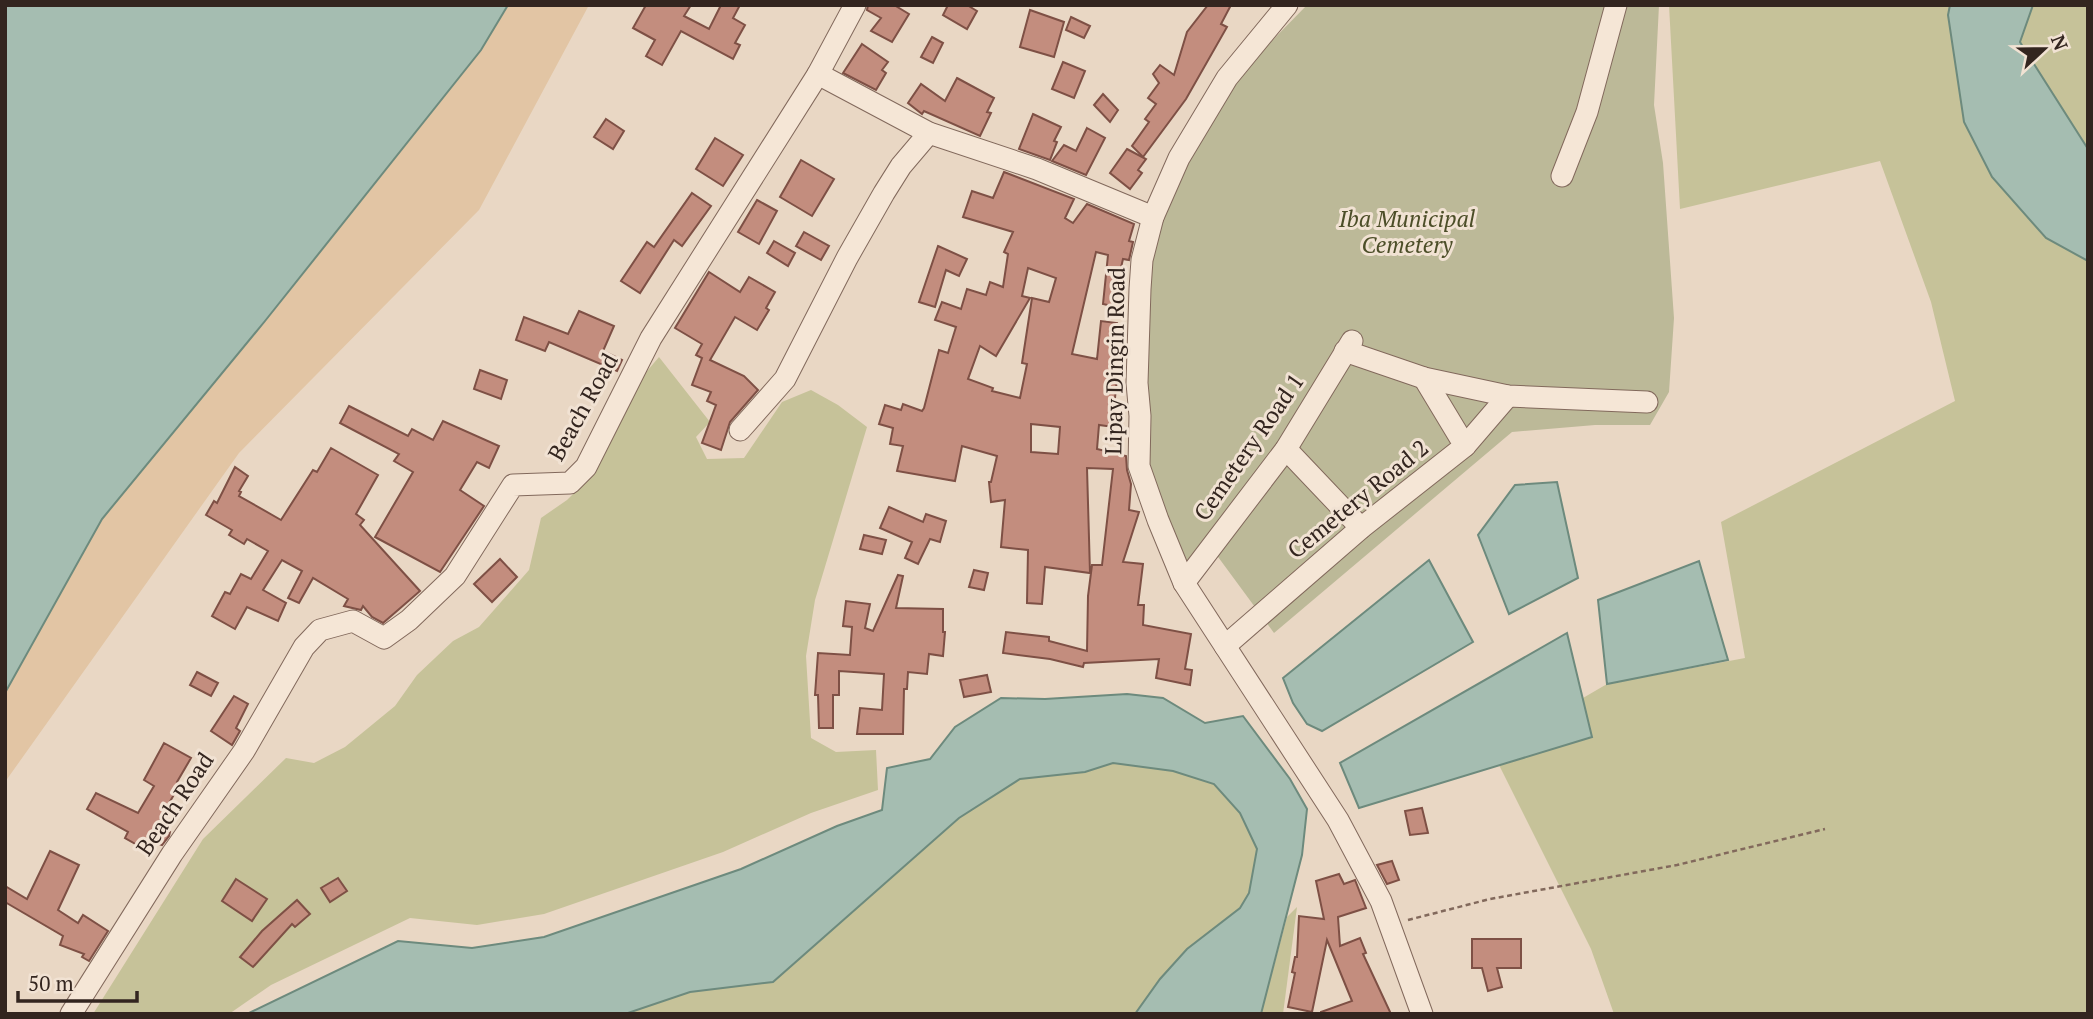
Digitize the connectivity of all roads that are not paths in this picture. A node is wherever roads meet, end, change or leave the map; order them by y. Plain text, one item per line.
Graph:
1 (855, 5) edge
2 (1287, 5) edge
3 (1616, 5) edge
4 (818, 74) junction
5 (929, 133) junction
6 (1562, 176) dead end
7 (1153, 217) junction
8 (1424, 378) junction
9 (1508, 396) junction
10 (1647, 402) dead end
11 (740, 430) dead end
12 (1465, 446) junction
13 (1286, 449) junction
14 (1361, 528) junction
15 (1184, 583) junction
16 (1225, 646) junction
17 (71, 1014) edge
18 (1422, 1014) edge

1 - 4 street, Beach Road
2 - 7 street, Lipay Dingin Road
3 - 6 street
4 - 5 street
4 - 17 street, Beach Road
5 - 7 street
5 - 11 street
7 - 15 street, Lipay Dingin Road
8 - 9 street, Cemetery Road 1
8 - 12 street, Cemetery Road 2
8 - 13 street, Cemetery Road 1
9 - 10 street, Cemetery Road 1
9 - 12 street
12 - 14 street, Cemetery Road 2
13 - 14 street
13 - 15 street, Cemetery Road 1
14 - 16 street, Cemetery Road 2
15 - 16 street, Lipay Dingin Road
16 - 18 street, Lipay Dingin Road

